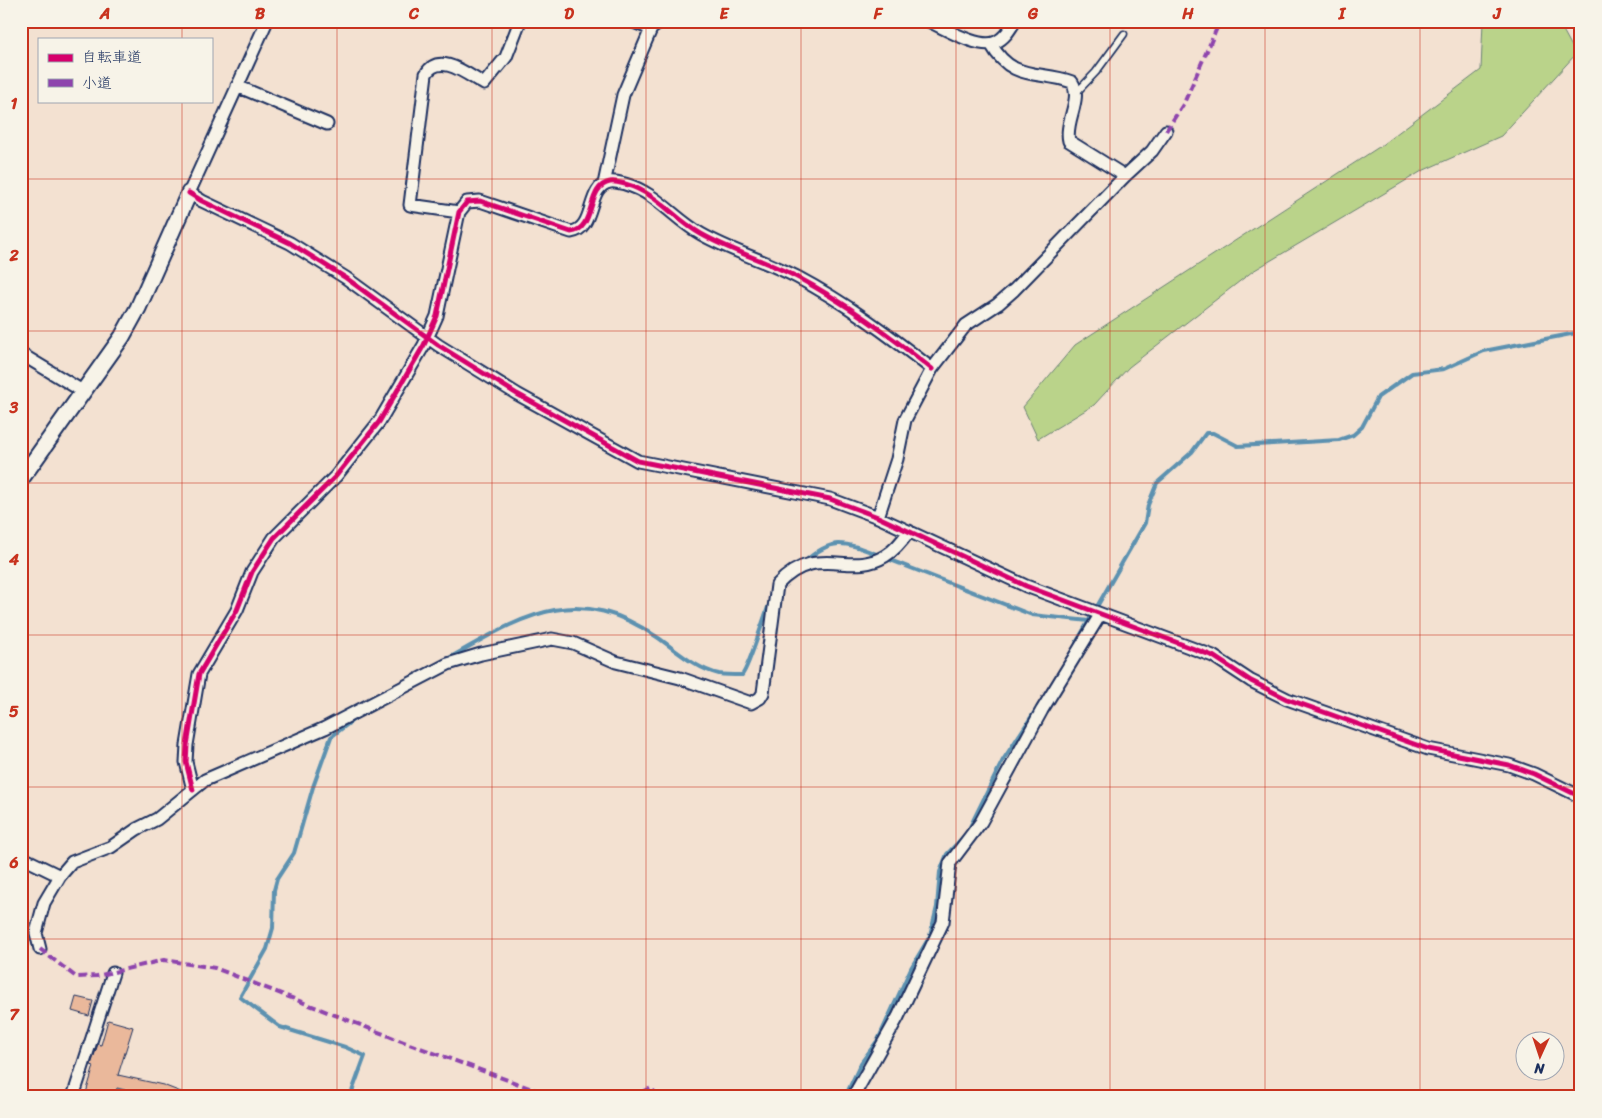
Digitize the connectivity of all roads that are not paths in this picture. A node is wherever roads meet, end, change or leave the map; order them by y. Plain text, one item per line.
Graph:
1 (267, 21) edge
2 (520, 21) edge
3 (631, 21) edge
4 (662, 21) edge
5 (928, 21) edge
6 (1015, 21) edge
7 (651, 29) junction
8 (1124, 34) dead end
9 (991, 44) junction
10 (237, 86) junction
11 (1075, 94) junction
12 (327, 124) dead end
13 (1166, 132) dead end
14 (1125, 176) junction
15 (604, 184) junction
16 (189, 193) junction
17 (459, 212) junction
18 (428, 338) junction
19 (21, 354) edge
20 (932, 369) junction
21 (84, 392) junction
22 (21, 479) edge
23 (878, 517) junction
24 (909, 531) junction
25 (1100, 615) junction
26 (193, 790) junction
27 (1581, 797) edge
28 (21, 857) edge
29 (60, 876) junction
30 (40, 949) dead end
31 (113, 973) dead end
32 (73, 1097) edge
33 (853, 1097) edge

1 - 10 street
2 - 17 street
3 - 7 street
4 - 7 street
5 - 9 street
6 - 9 street
7 - 15 street
8 - 11 lane
9 - 11 street
10 - 12 street
10 - 16 street
11 - 14 street
13 - 14 street
14 - 20 street
15 - 17 street
15 - 20 street
16 - 18 street
16 - 21 street
17 - 18 street
18 - 23 street
18 - 26 street
19 - 21 street
20 - 23 street
21 - 22 street
23 - 24 street
24 - 25 street
24 - 26 street
25 - 27 street
25 - 33 street
26 - 29 street
28 - 29 street
29 - 30 street
31 - 32 street

